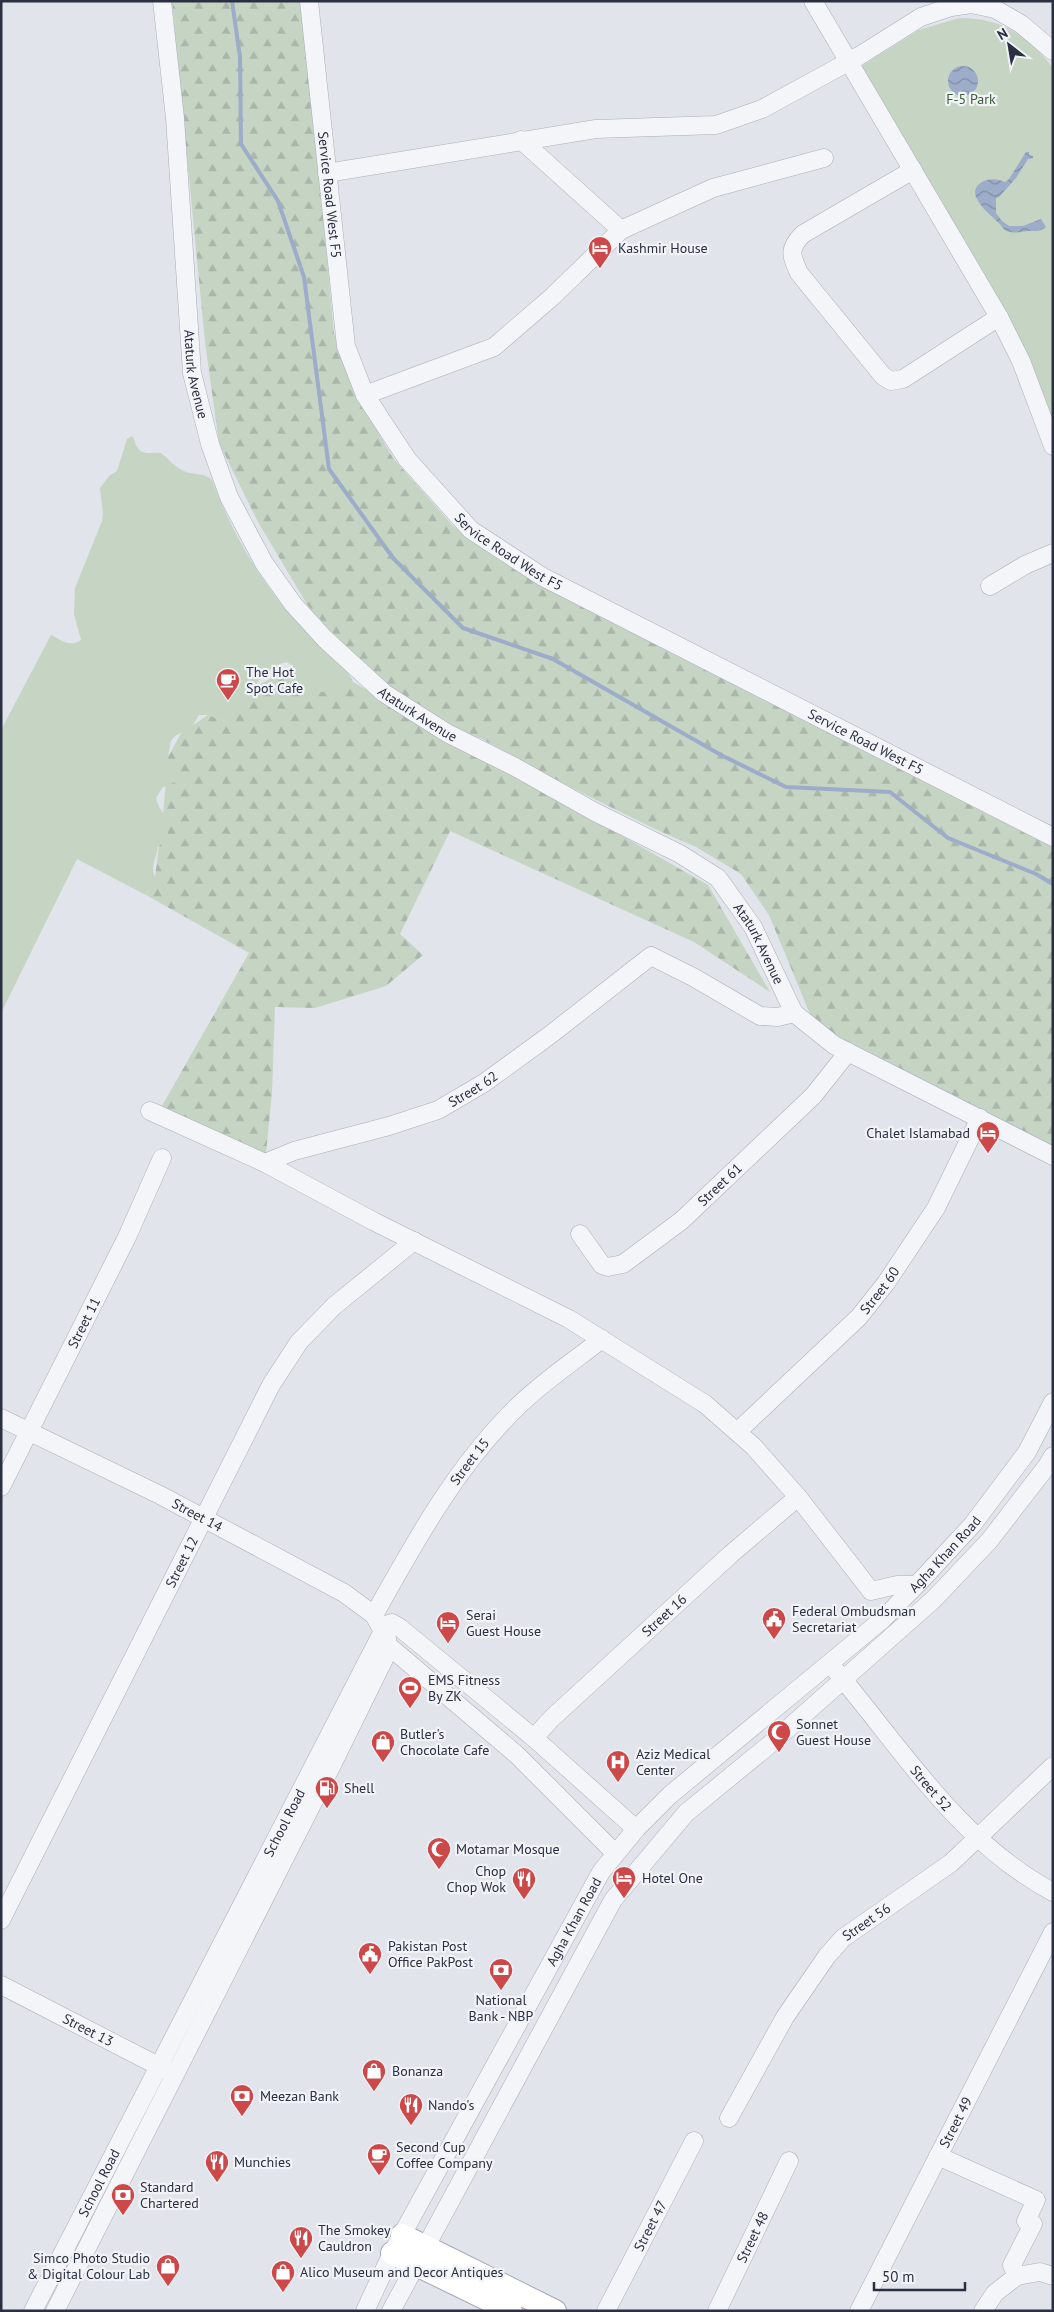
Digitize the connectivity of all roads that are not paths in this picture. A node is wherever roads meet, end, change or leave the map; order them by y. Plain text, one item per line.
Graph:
1 (162, 1) edge
2 (309, 1) edge
3 (813, 1) edge
4 (1053, 50) edge
5 (847, 62) junction
6 (521, 140) junction
7 (824, 158) dead end
8 (913, 170) junction
9 (327, 173) junction
10 (621, 230) junction
11 (999, 316) junction
12 (365, 395) junction
13 (1053, 446) edge
14 (1053, 553) edge
15 (990, 586) dead end
16 (1053, 837) edge
17 (794, 1013) junction
18 (848, 1052) junction
19 (150, 1112) dead end
20 (980, 1118) junction
21 (1053, 1156) edge
22 (162, 1158) dead end
23 (265, 1163) junction
24 (580, 1234) dead end
25 (414, 1241) junction
26 (602, 1339) junction
27 (1053, 1402) edge
28 (1, 1418) edge
29 (738, 1431) junction
30 (28, 1432) junction
31 (1053, 1456) edge
32 (1, 1487) edge
33 (798, 1497) junction
34 (204, 1520) junction
35 (916, 1585) junction
36 (385, 1623) junction
37 (390, 1647) junction
38 (829, 1663) junction
39 (843, 1680) junction
40 (534, 1738) junction
41 (1053, 1766) edge
42 (636, 1829) junction
43 (978, 1838) junction
44 (616, 1853) junction
45 (591, 1887) junction
46 (1053, 1892) edge
47 (613, 1900) junction
48 (1, 1920) edge
49 (1053, 1932) edge
50 (1, 1985) edge
51 (159, 2066) junction
52 (175, 2074) junction
53 (729, 2118) dead end
54 (694, 2141) dead end
55 (938, 2156) junction
56 (789, 2162) dead end
57 (75, 2230) junction
58 (91, 2239) junction
59 (397, 2244) junction
60 (421, 2254) junction
61 (1015, 2270) junction
62 (1053, 2276) edge
63 (33, 2311) edge
64 (55, 2311) edge
65 (364, 2311) edge
66 (391, 2311) edge
67 (512, 2311) edge
68 (555, 2311) edge
69 (606, 2311) edge
70 (716, 2311) edge
71 (859, 2311) edge
72 (983, 2311) edge

1 - 17 street, Ataturk Avenue
2 - 9 street, Service Road West F5
3 - 5 street
4 - 5 street
5 - 6 street
5 - 8 street
6 - 9 street
6 - 10 street
7 - 10 street
8 - 11 street
8 - 11 street
9 - 12 street, Service Road West F5
10 - 12 street
11 - 13 street
12 - 16 street, Service Road West F5
14 - 15 street
17 - 18 street, Ataturk Avenue
17 - 23 street, Street 62
18 - 20 street, Ataturk Avenue
18 - 24 street, Street 61
19 - 23 street
20 - 21 street, Ataturk Avenue
20 - 29 street, Street 60
22 - 30 street, Street 11
23 - 25 street
25 - 26 street
25 - 34 street, Street 12
26 - 29 street
26 - 36 street, Street 15
27 - 35 street, Agha Khan Road
28 - 30 street, Street 14
29 - 33 street
30 - 32 street, Street 11
30 - 34 street, Street 14
31 - 39 street, Agha Khan Road
33 - 35 street
33 - 40 street, Street 16
34 - 36 street, Street 14
34 - 48 street, Street 12
35 - 38 street, Agha Khan Road
36 - 37 street
36 - 40 street
36 - 51 street, School Road
37 - 44 street
37 - 52 street, School Road
38 - 39 street, Street 52
38 - 42 street, Agha Khan Road
39 - 43 street, Street 52
39 - 47 street, Agha Khan Road
40 - 42 street
41 - 43 street, Street 56
42 - 44 street, Agha Khan Road
43 - 46 street, Street 52
43 - 53 street, Street 56
44 - 45 street, Agha Khan Road
45 - 47 street
45 - 59 street, Agha Khan Road
47 - 60 street, Agha Khan Road
49 - 55 street, Street 49
50 - 51 street, Street 13
51 - 52 street, Street 13
51 - 57 street, School Road
52 - 58 street, School Road
54 - 69 street, Street 47
55 - 61 street
55 - 71 street, Street 49
56 - 70 street, Street 48
57 - 58 street
57 - 63 street, School Road
58 - 64 street, School Road
59 - 60 main road
59 - 65 street, Agha Khan Road
60 - 66 street, Agha Khan Road
60 - 67 main road
60 - 68 main road
61 - 62 street
61 - 72 street

